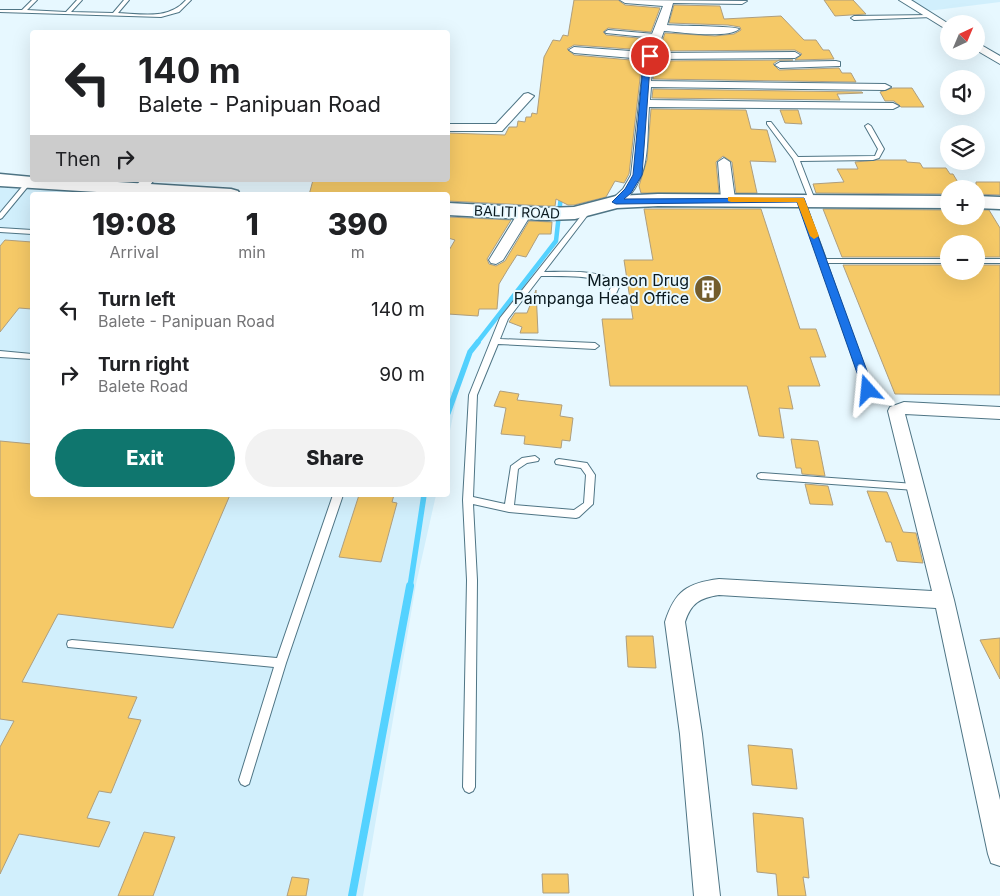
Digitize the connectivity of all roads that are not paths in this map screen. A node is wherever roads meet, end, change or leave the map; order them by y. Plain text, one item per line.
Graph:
1 (35, 0) edge
2 (80, 0) edge
3 (127, 0) edge
4 (189, 0) edge
5 (625, 0) edge
6 (904, 0) edge
7 (669, 1) edge
8 (742, 1) edge
9 (0, 11) edge
10 (23, 12) junction
11 (67, 13) junction
12 (115, 14) junction
13 (930, 16) junction
14 (854, 18) dead end
15 (940, 22) edge
16 (734, 29) dead end
17 (608, 32) dead end
18 (658, 32) junction
19 (574, 50) dead end
20 (985, 51) edge
21 (795, 55) dead end
22 (648, 61) junction
23 (1000, 61) edge
24 (836, 64) dead end
25 (646, 84) junction
26 (885, 87) dead end
27 (528, 96) dead end
28 (645, 104) junction
29 (893, 106) dead end
30 (769, 123) dead end
31 (868, 126) dead end
32 (450, 128) edge
33 (796, 159) junction
34 (724, 162) dead end
35 (0, 180) edge
36 (28, 183) junction
37 (144, 184) edge
38 (207, 192) edge
39 (728, 199) junction
40 (806, 200) junction
41 (616, 202) junction
42 (940, 202) edge
43 (985, 202) edge
44 (1000, 203) edge
45 (450, 209) edge
46 (581, 212) junction
47 (525, 213) junction
48 (0, 217) edge
49 (0, 230) edge
50 (30, 232) edge
51 (496, 260) dead end
52 (824, 261) junction
53 (940, 261) edge
54 (985, 261) edge
55 (1000, 261) edge
56 (538, 274) junction
57 (612, 294) dead end
58 (494, 341) junction
59 (595, 346) dead end
60 (0, 354) edge
61 (30, 357) edge
62 (868, 390) dead end
63 (1000, 413) edge
64 (535, 459) dead end
65 (559, 462) dead end
66 (761, 476) dead end
67 (915, 487) junction
68 (337, 497) edge
69 (468, 500) junction
70 (509, 508) junction
71 (944, 600) junction
72 (72, 644) dead end
73 (281, 663) junction
74 (245, 780) dead end
75 (469, 787) dead end
76 (1000, 854) edge
77 (707, 896) edge

1 - 10 lane
2 - 11 lane
3 - 12 lane
4 - 12 lane
5 - 7 street
6 - 13 street
7 - 8 street
7 - 18 street
9 - 10 lane
10 - 11 lane
11 - 12 lane
13 - 14 lane
13 - 15 street
16 - 18 street
17 - 18 lane
18 - 22 street
19 - 22 street
20 - 23 street
21 - 22 street
22 - 24 street
22 - 25 street
25 - 26 street
25 - 28 street
27 - 32 street
28 - 29 street
28 - 41 street
30 - 33 lane
31 - 33 lane
33 - 40 lane
34 - 39 street
35 - 36 main road
36 - 37 main road
36 - 48 lane
37 - 38 main road
39 - 40 main road, BALITI ROAD
39 - 41 main road, BALITI ROAD
40 - 42 main road, BALITI ROAD
40 - 52 lane
41 - 46 main road, BALITI ROAD
43 - 44 main road
45 - 47 main road, BALITI ROAD
46 - 47 main road, BALITI ROAD
46 - 56 lane
47 - 51 street
49 - 50 lane
52 - 53 lane
52 - 62 lane
54 - 55 lane
56 - 57 lane
56 - 58 lane
58 - 59 lane
58 - 69 lane
60 - 61 lane
63 - 67 street
64 - 70 lane
65 - 70 lane
66 - 67 lane
67 - 71 street
68 - 73 lane
69 - 70 lane
69 - 75 lane
71 - 76 street
71 - 77 street
72 - 73 lane
73 - 74 lane

